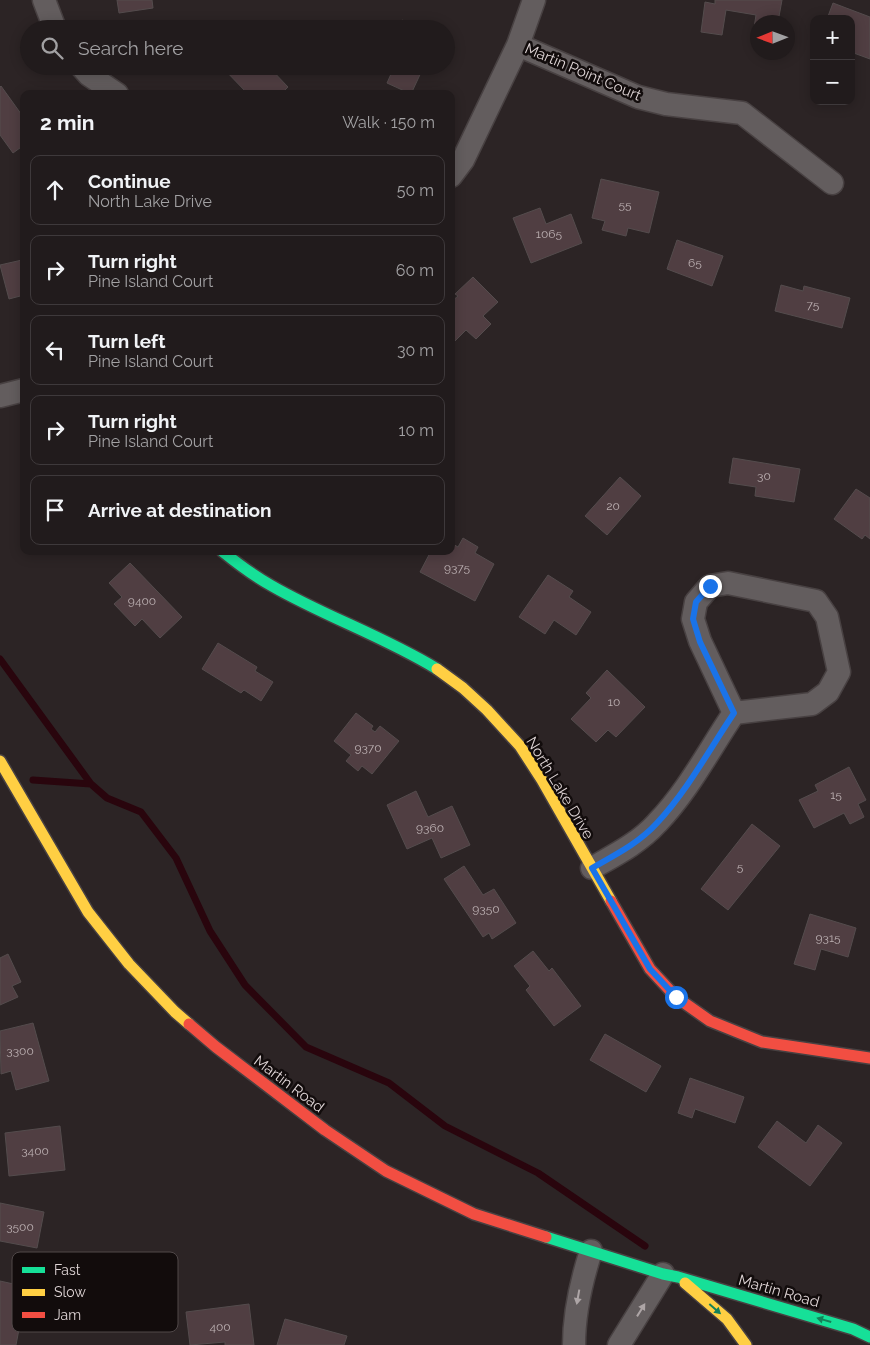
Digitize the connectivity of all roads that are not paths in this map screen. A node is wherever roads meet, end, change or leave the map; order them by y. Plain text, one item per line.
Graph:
1 (44, 0) edge
2 (534, 0) edge
3 (51, 20) edge
4 (518, 45) junction
5 (89, 75) edge
6 (111, 90) edge
7 (455, 171) edge
8 (832, 183) dead end
9 (20, 391) edge
10 (0, 396) edge
11 (226, 555) edge
12 (734, 713) junction
13 (0, 761) edge
14 (592, 868) junction
15 (870, 1058) edge
16 (591, 1251) junction
17 (670, 1276) junction
18 (870, 1337) edge
19 (574, 1345) edge
20 (619, 1345) edge
21 (746, 1345) edge

1 - 3 street
2 - 4 street
4 - 7 street
4 - 8 street, Martin Point Court
5 - 6 street
9 - 10 street
11 - 14 street, North Lake Drive
12 - 12 street
12 - 14 street
13 - 16 street, Martin Road
14 - 15 street, North Lake Drive
16 - 17 street, Martin Road
16 -> 19 street
18 -> 17 street, Martin Road
20 -> 17 street
17 -> 21 street, Martin Road

